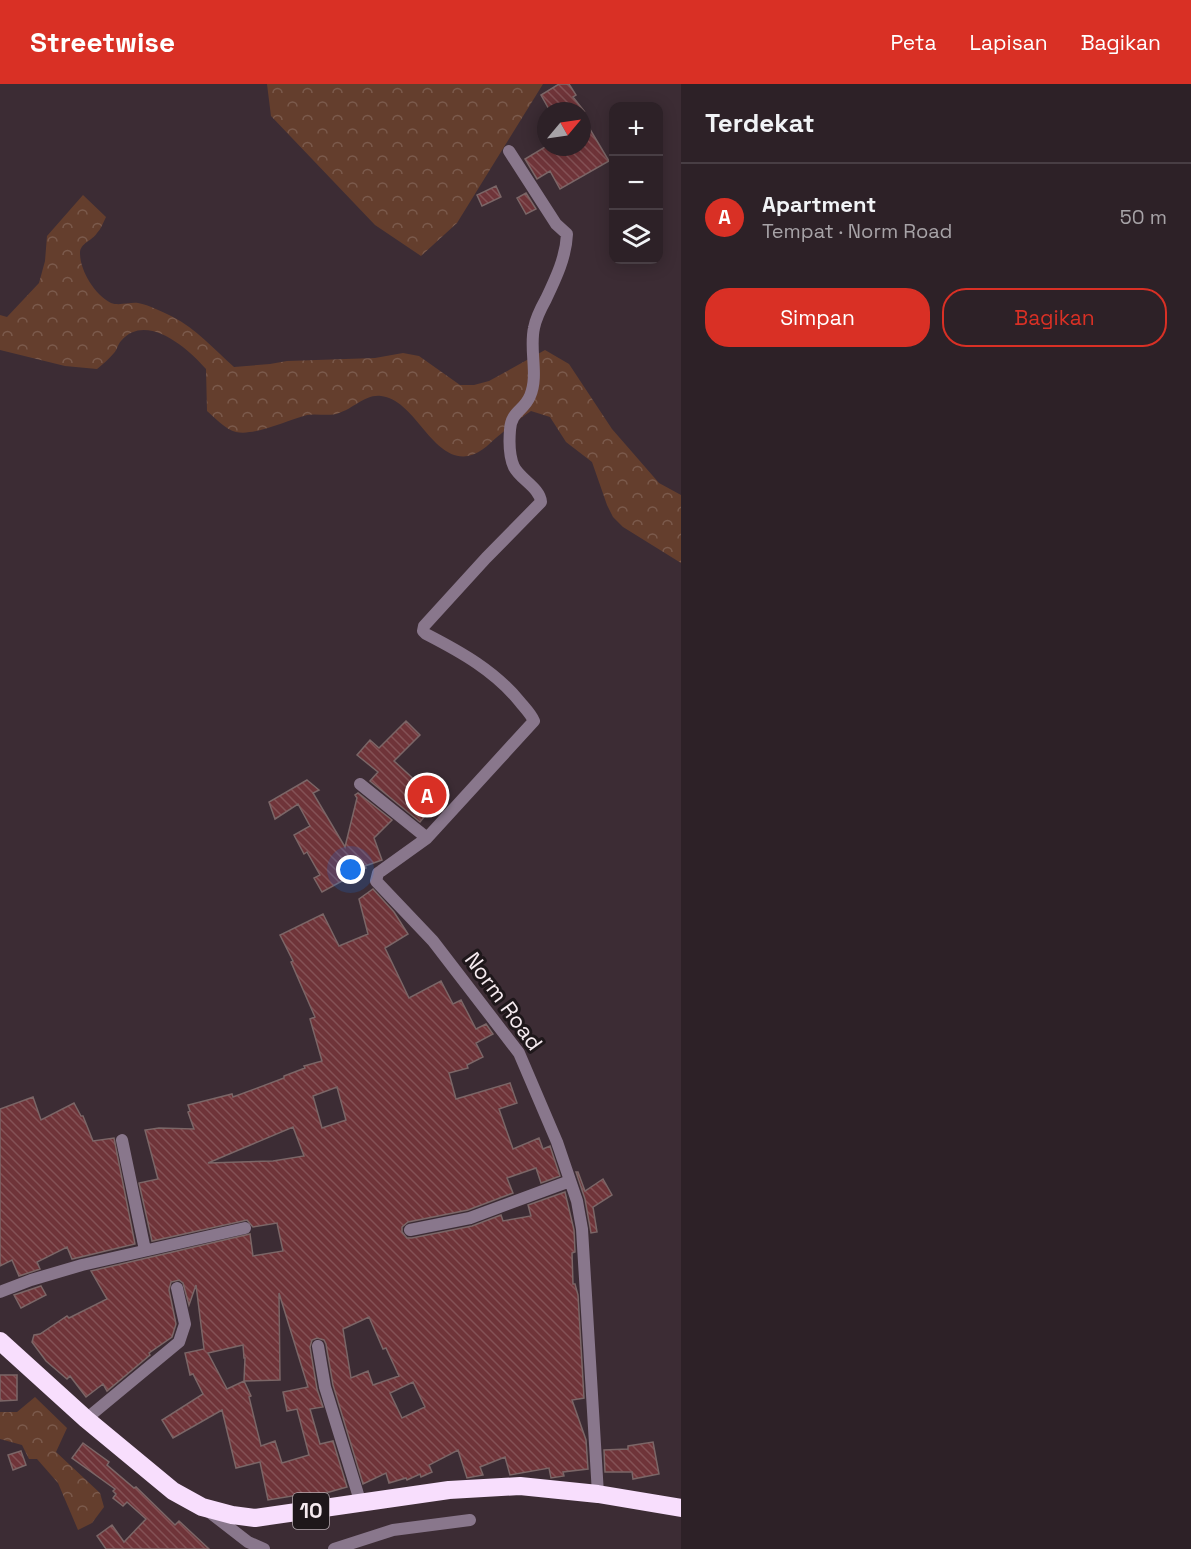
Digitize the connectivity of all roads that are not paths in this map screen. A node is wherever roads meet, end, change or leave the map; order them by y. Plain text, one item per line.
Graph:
1 (509, 151) dead end
2 (360, 784) dead end
3 (427, 838) junction
4 (122, 1140) dead end
5 (570, 1181) junction
6 (245, 1228) dead end
7 (410, 1230) dead end
8 (145, 1250) junction
9 (177, 1288) dead end
10 (0, 1292) edge
11 (0, 1341) edge
12 (318, 1346) dead end
13 (86, 1419) junction
14 (598, 1494) junction
15 (360, 1504) junction
16 (202, 1507) junction
17 (681, 1508) edge
18 (470, 1520) dead end
19 (264, 1549) edge
20 (334, 1549) edge

1 - 3 street, Norm Road
2 - 3 street
3 - 5 street, Norm Road
4 - 8 street
5 - 7 street
5 - 14 street, Norm Road
6 - 8 street
8 - 10 street
9 - 13 street
11 - 13 highway, 10
12 - 15 street
13 - 16 highway, 10
14 - 15 highway, 10
14 - 17 highway, 10
15 - 16 highway, 10
16 - 19 street
18 - 20 street

